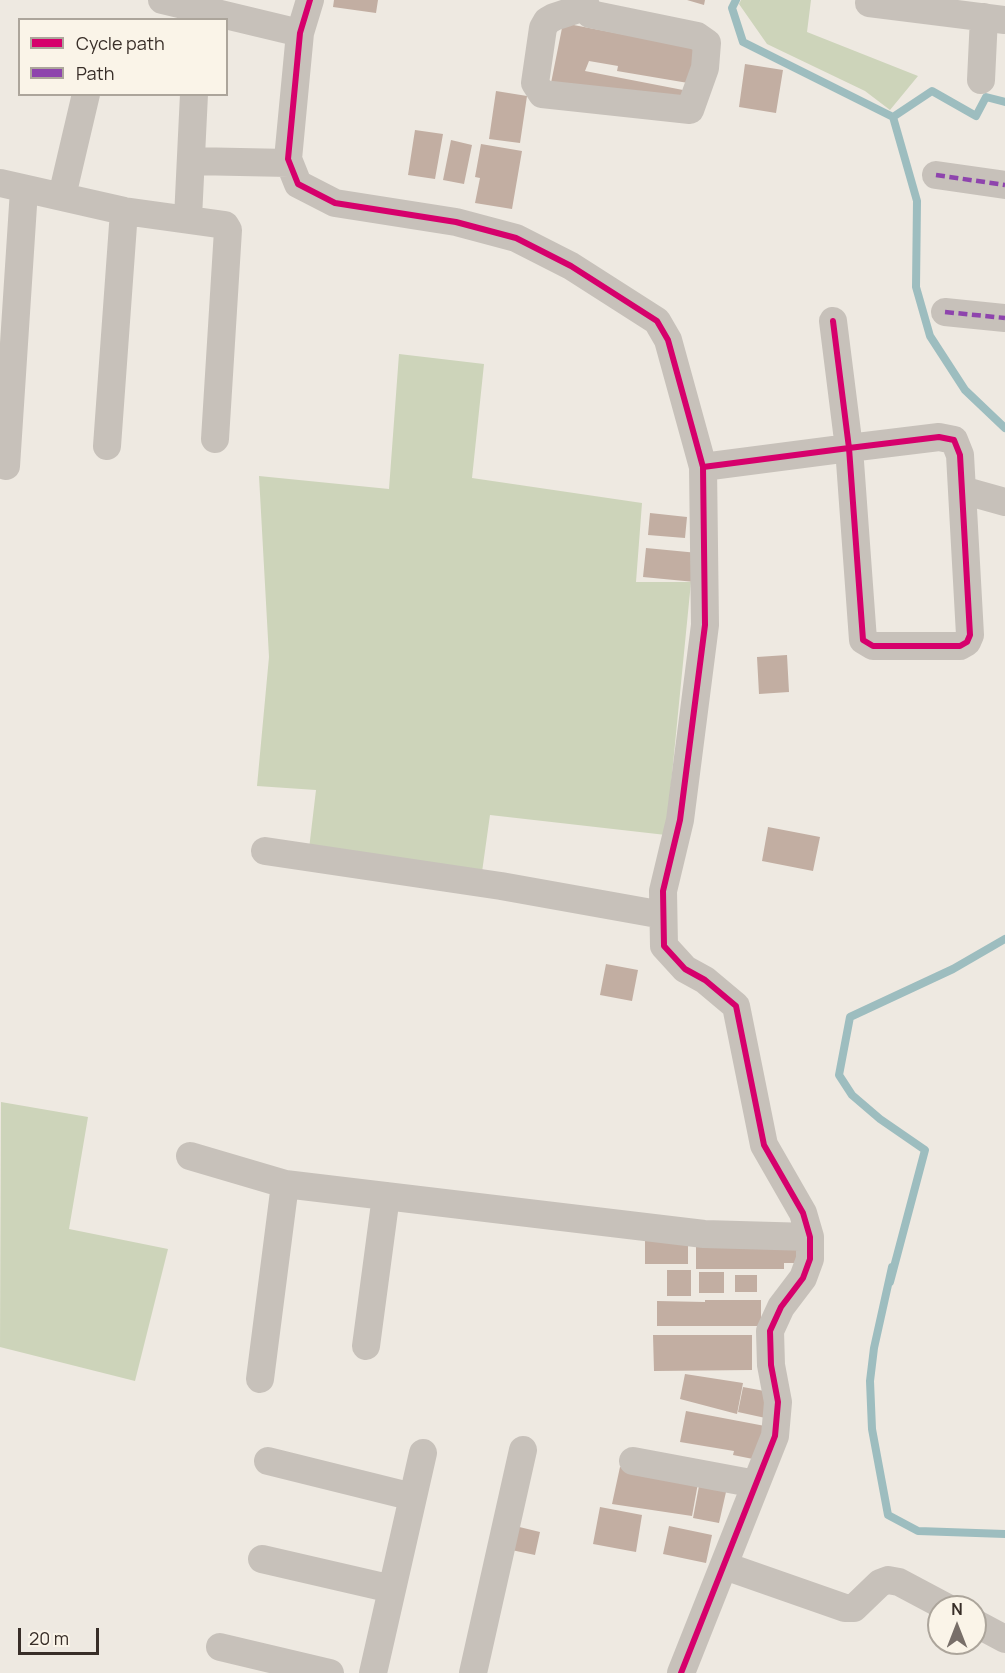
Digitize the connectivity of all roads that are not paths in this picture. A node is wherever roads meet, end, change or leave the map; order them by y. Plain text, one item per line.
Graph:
1 (162, 0) edge
2 (310, 0) edge
3 (584, 3) edge
4 (869, 3) dead end
5 (198, 14) edge
6 (219, 18) edge
7 (995, 19) edge
8 (228, 20) edge
9 (300, 33) junction
10 (981, 80) dead end
11 (86, 96) edge
12 (194, 96) edge
13 (191, 161) junction
14 (289, 163) junction
15 (936, 175) dead end
16 (1005, 185) edge
17 (12, 187) edge
18 (62, 196) junction
19 (124, 211) junction
20 (188, 218) junction
21 (945, 312) dead end
22 (1005, 318) edge
23 (833, 321) dead end
24 (215, 439) dead end
25 (107, 446) dead end
26 (849, 448) junction
27 (6, 466) dead end
28 (703, 467) junction
29 (962, 490) junction
30 (1005, 502) edge
31 (265, 851) dead end
32 (663, 915) junction
33 (190, 1155) dead end
34 (285, 1184) junction
35 (386, 1196) junction
36 (810, 1237) junction
37 (366, 1346) dead end
38 (260, 1379) dead end
39 (523, 1450) dead end
40 (423, 1454) dead end
41 (268, 1461) dead end
42 (633, 1461) dead end
43 (756, 1484) junction
44 (413, 1497) junction
45 (262, 1560) dead end
46 (725, 1566) junction
47 (392, 1589) junction
48 (927, 1597) edge
49 (987, 1629) edge
50 (1005, 1639) edge
51 (220, 1647) dead end
52 (330, 1673) edge
53 (373, 1673) edge
54 (473, 1673) edge
55 (681, 1673) edge

1 - 5 street
2 - 9 street
3 - 3 street
4 - 7 street
5 - 6 street
7 - 10 street
8 - 9 street
9 - 14 street
11 - 18 street
12 - 13 street
13 - 14 street
13 - 20 street
14 - 28 street
15 - 16 street
17 - 18 street
17 - 27 street
18 - 19 street
19 - 20 street
19 - 25 street
20 - 24 street
21 - 22 street
23 - 26 street
26 - 28 street
26 - 29 street
26 - 29 street
28 - 32 street
29 - 30 street
31 - 32 street
32 - 36 street
33 - 34 street
34 - 35 street
34 - 38 street
35 - 36 street
35 - 37 street
36 - 43 street
39 - 54 street
40 - 44 street
41 - 44 street
42 - 43 street
43 - 46 street
44 - 47 street
45 - 47 street
46 - 48 street
46 - 55 street
47 - 53 street
49 - 50 street
51 - 52 street

